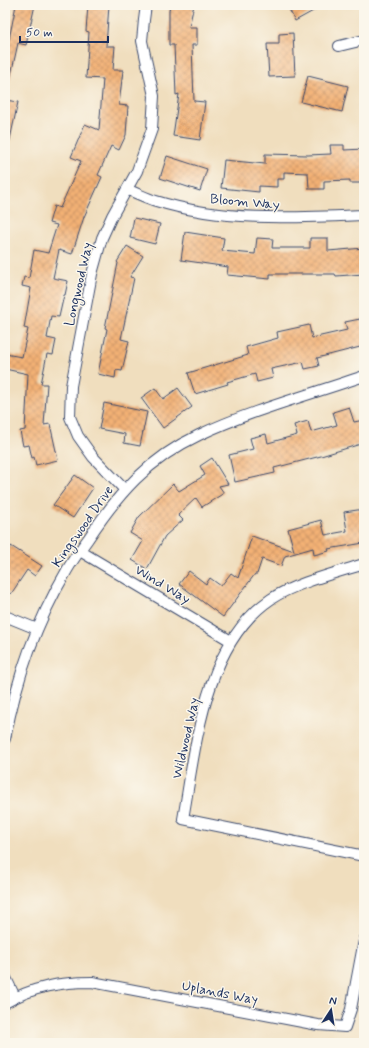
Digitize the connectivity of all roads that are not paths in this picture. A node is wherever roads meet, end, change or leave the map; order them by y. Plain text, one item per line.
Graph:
1 (146, 5) edge
2 (364, 40) edge
3 (339, 46) dead end
4 (128, 190) junction
5 (364, 215) edge
6 (364, 376) edge
7 (124, 489) junction
8 (80, 551) junction
9 (364, 564) edge
10 (5, 616) edge
11 (37, 629) junction
12 (231, 641) junction
13 (5, 739) edge
14 (364, 856) edge
15 (364, 940) edge
16 (5, 976) edge
17 (16, 997) junction
18 (5, 1003) edge

1 - 4 street, Longwood Way
2 - 3 street
4 - 5 street, Bloom Way
4 - 7 street, Longwood Way
6 - 7 street, Kingswood Drive
7 - 8 street, Kingswood Drive
8 - 11 street, Kingswood Drive
8 - 12 street, Wind Way
9 - 12 street, Wildwood Way
10 - 11 street
11 - 13 street, Kingswood Drive
12 - 14 street, Wildwood Way
15 - 17 street, Uplands Way
16 - 17 street
17 - 18 street, Uplands Way

